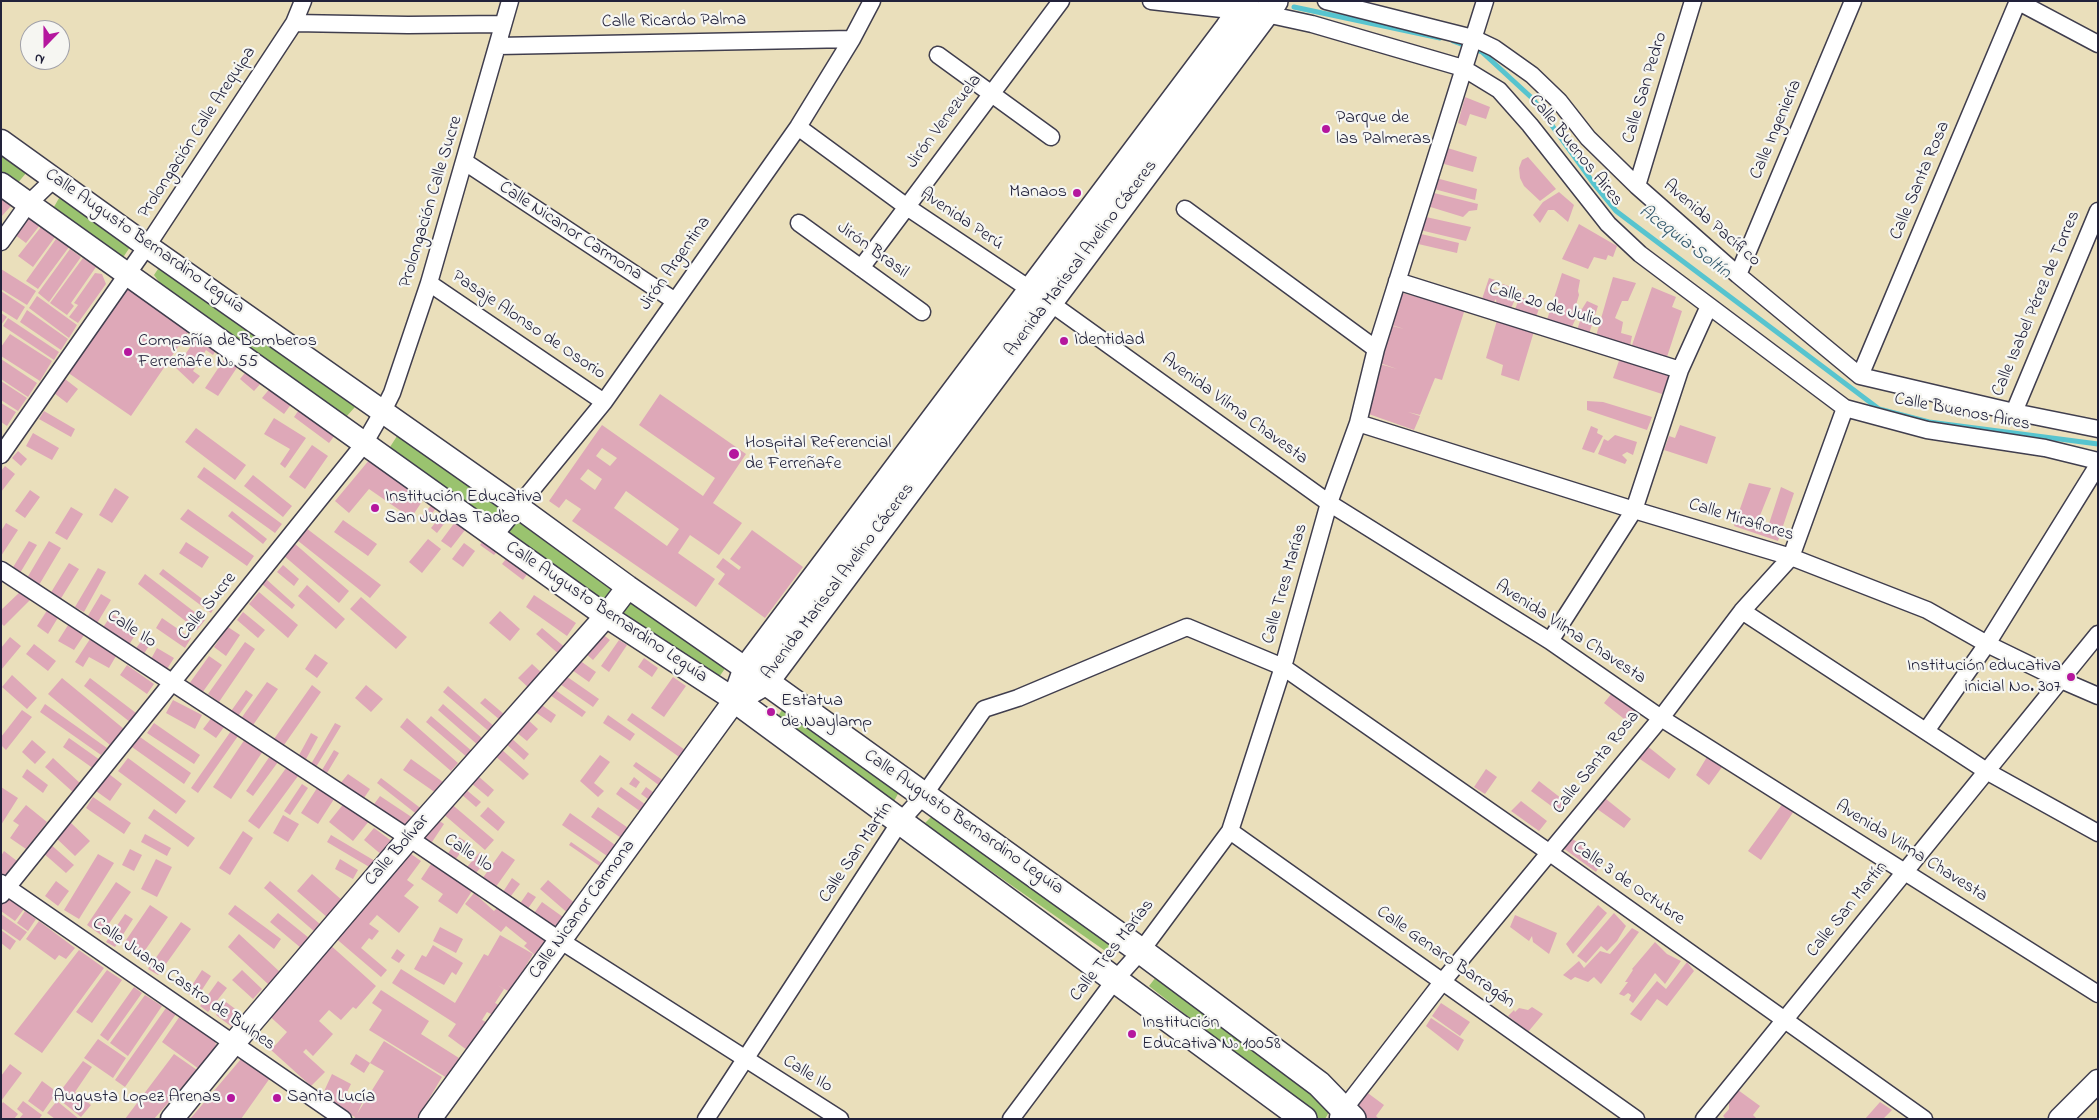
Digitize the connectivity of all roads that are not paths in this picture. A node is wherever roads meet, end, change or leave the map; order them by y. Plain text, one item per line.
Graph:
1 (303, 1) edge
2 (510, 1) edge
3 (872, 1) edge
4 (1061, 1) edge
5 (1152, 1) edge
6 (1326, 1) edge
7 (1485, 1) edge
8 (1693, 1) edge
9 (1853, 1) edge
10 (2018, 2) edge
11 (1256, 6) edge
12 (294, 23) junction
13 (502, 24) junction
14 (852, 39) junction
15 (2098, 44) edge
16 (498, 46) junction
17 (1469, 51) junction
18 (938, 55) dead end
19 (991, 94) junction
20 (798, 127) junction
21 (1051, 137) dead end
22 (1, 140) edge
23 (465, 162) junction
24 (54, 179) junction
25 (1, 184) edge
26 (1637, 186) junction
27 (28, 204) junction
28 (907, 207) junction
29 (1185, 209) dead end
30 (2098, 211) edge
31 (799, 222) dead end
32 (1, 242) edge
33 (147, 246) junction
34 (861, 268) junction
35 (126, 275) junction
36 (1738, 275) junction
37 (1397, 281) junction
38 (429, 283) junction
39 (1040, 296) junction
40 (675, 301) junction
41 (1710, 306) junction
42 (922, 312) dead end
43 (1376, 349) junction
44 (1680, 370) junction
45 (1860, 376) junction
46 (604, 402) junction
47 (1845, 408) junction
48 (383, 411) junction
49 (2014, 412) junction
50 (1358, 423) junction
51 (2098, 428) edge
52 (364, 444) junction
53 (1, 455) edge
54 (2098, 461) edge
55 (2098, 465) edge
56 (1329, 503) junction
57 (518, 506) junction
58 (1634, 510) junction
59 (494, 536) junction
60 (1791, 557) junction
61 (1, 570) edge
62 (628, 587) junction
63 (1742, 611) junction
64 (606, 616) junction
65 (2098, 634) edge
66 (1550, 642) junction
67 (1987, 644) junction
68 (1283, 667) junction
69 (756, 675) junction
70 (2061, 680) junction
71 (174, 682) junction
72 (2098, 696) edge
73 (734, 700) junction
74 (1661, 718) junction
75 (1926, 731) junction
76 (1988, 772) junction
77 (924, 795) junction
78 (900, 822) junction
79 (1230, 831) junction
80 (2098, 834) edge
81 (409, 838) junction
82 (1550, 852) junction
83 (1905, 872) junction
84 (3, 889) edge
85 (561, 941) junction
86 (1141, 951) junction
87 (1115, 980) junction
88 (1443, 981) junction
89 (2098, 994) edge
90 (1784, 1019) junction
91 (233, 1044) junction
92 (743, 1059) junction
93 (2098, 1080) edge
94 (1344, 1116) edge
95 (172, 1119) edge
96 (343, 1119) edge
97 (430, 1119) edge
98 (706, 1119) edge
99 (840, 1119) edge
100 (1011, 1119) edge
101 (1304, 1119) edge
102 (1636, 1119) edge
103 (1704, 1119) edge
104 (1924, 1119) edge
105 (2060, 1119) edge

1 - 12 street, Prolongación Calle Arequipa
2 - 13 street, Prolongación Calle Sucre
3 - 14 street, Jirón Argentina
4 - 19 street, Jirón Venezuela
5 - 11 street, Calle Buenos Aires
6 - 17 street, Avenida Pacífico
7 - 17 street, Calle Tres Marías
8 - 26 street, Calle San Pedro
9 - 36 street, Calle Ingeniería
10 - 15 street
10 - 45 street, Calle Santa Rosa
11 - 17 street, Calle Buenos Aires
11 - 39 main road, Avenida Mariscal Avelino Cáceres
12 - 13 street
12 - 33 street, Prolongación Calle Arequipa
13 - 16 street, Prolongación Calle Sucre
14 - 16 street, Calle Ricardo Palma
14 - 20 street, Jirón Argentina
16 - 23 street, Prolongación Calle Sucre
17 - 26 street, Avenida Pacífico
17 - 37 street, Calle Tres Marías
17 - 41 street, Calle Buenos Aires
18 - 19 street
19 - 21 street
19 - 28 street, Jirón Venezuela
20 - 28 street, Avenida Perú
20 - 40 street, Jirón Argentina
22 - 24 main road, Calle Augusto Bernardino Leguía
23 - 38 street, Prolongación Calle Sucre
23 - 40 street, Calle Nicanor Carmona
24 - 27 street
24 - 33 main road, Calle Augusto Bernardino Leguía
25 - 27 main road, Calle Augusto Bernardino Leguía
26 - 36 street, Avenida Pacífico
27 - 32 street
27 - 35 main road, Calle Augusto Bernardino Leguía
28 - 34 street, Jirón Venezuela
28 - 39 street, Avenida Perú
29 - 43 street
30 - 49 street, Calle Isabel Pérez de Torres
31 - 34 street, Jirón Brasil
33 - 35 street, Prolongación Calle Arequipa
33 - 48 main road, Calle Augusto Bernardino Leguía
34 - 42 street, Jirón Brasil
35 - 52 main road, Calle Augusto Bernardino Leguía
35 - 53 street, Prolongación Calle Arequipa
36 - 45 street, Avenida Pacífico
37 - 43 street, Calle Tres Marías
37 - 44 street, Calle 20 de Julio
38 - 46 street, Pasaje Alonso de Osorio
38 - 48 street, Prolongación Calle Sucre
39 - 56 street, Avenida Vilma Chavesta
39 - 69 main road, Avenida Mariscal Avelino Cáceres
40 - 46 street, Jirón Argentina
41 - 44 street
41 - 47 street, Calle Buenos Aires
43 - 50 street, Calle Tres Marías
44 - 58 street
45 - 49 street, Avenida Pacífico
46 - 57 street, Jirón Argentina
47 - 54 street, Calle Buenos Aires
47 - 60 street, Calle Santa Rosa
48 - 52 street, Calle Sucre
48 - 57 main road, Calle Augusto Bernardino Leguía
49 - 51 street, Avenida Pacífico
50 - 56 street, Calle Tres Marías
50 - 58 street, Calle Miraflores
52 - 59 main road, Calle Augusto Bernardino Leguía
52 - 71 street, Calle Sucre
55 - 67 street
56 - 66 street, Avenida Vilma Chavesta
56 - 68 street, Calle Tres Marías
57 - 59 street, Jirón Argentina
57 - 62 main road, Calle Augusto Bernardino Leguía
58 - 60 street, Calle Miraflores
58 - 66 street
59 - 64 main road, Calle Augusto Bernardino Leguía
60 - 63 street, Calle Santa Rosa
60 - 67 street, Calle Miraflores
61 - 71 street, Calle Ilo
62 - 64 main road, Calle Bolívar
62 - 69 main road, Calle Augusto Bernardino Leguía
63 - 74 street, Calle Santa Rosa
63 - 75 street
64 - 73 main road, Calle Augusto Bernardino Leguía
64 - 81 main road, Calle Bolívar
65 - 70 street, Calle San Martín
66 - 74 street, Avenida Vilma Chavesta
67 - 70 street, Calle Miraflores
67 - 75 street
68 - 77 street, Calle San Martín
68 - 79 street, Calle Tres Marías
68 - 82 street, Calle 3 de Octubre
69 - 73 main road, Avenida Mariscal Avelino Cáceres
69 - 77 main road, Calle Augusto Bernardino Leguía
70 - 72 street, Calle Miraflores
70 - 76 street, Calle San Martín
71 - 81 street, Calle Ilo
71 - 84 street, Calle Sucre
73 - 78 main road, Calle Augusto Bernardino Leguía
73 - 85 main road, Calle Nicanor Carmona
74 - 82 street, Calle Santa Rosa
74 - 83 street, Avenida Vilma Chavesta
75 - 76 street
76 - 80 street
76 - 83 street, Calle San Martín
77 - 78 street, Calle San Martín
77 - 86 main road, Calle Augusto Bernardino Leguía
78 - 87 main road, Calle Augusto Bernardino Leguía
78 - 92 street, Calle San Martín
79 - 86 street, Calle Tres Marías
79 - 88 street, Calle Genaro Barragán
81 - 85 street, Calle Ilo
81 - 91 main road, Calle Bolívar
82 - 88 street, Calle Santa Rosa
82 - 90 street, Calle 3 de Octubre
83 - 89 street, Avenida Vilma Chavesta
83 - 90 street, Calle San Martín
84 - 91 street, Calle Juana Castro de Bulnes
85 - 92 street, Calle Ilo
85 - 97 main road, Calle Nicanor Carmona
86 - 87 street, Calle Tres Marías
86 - 94 main road, Calle Augusto Bernardino Leguía
87 - 100 street, Calle Tres Marías
87 - 101 main road, Calle Augusto Bernardino Leguía
88 - 94 street, Calle Santa Rosa
88 - 102 street, Calle Genaro Barragán
90 - 103 street, Calle San Martín
90 - 104 street, Calle 3 de Octubre
91 - 95 main road, Calle Bolívar
91 - 96 street, Calle Juana Castro de Bulnes
92 - 98 street, Calle San Martín
92 - 99 street, Calle Ilo
93 - 105 main road

